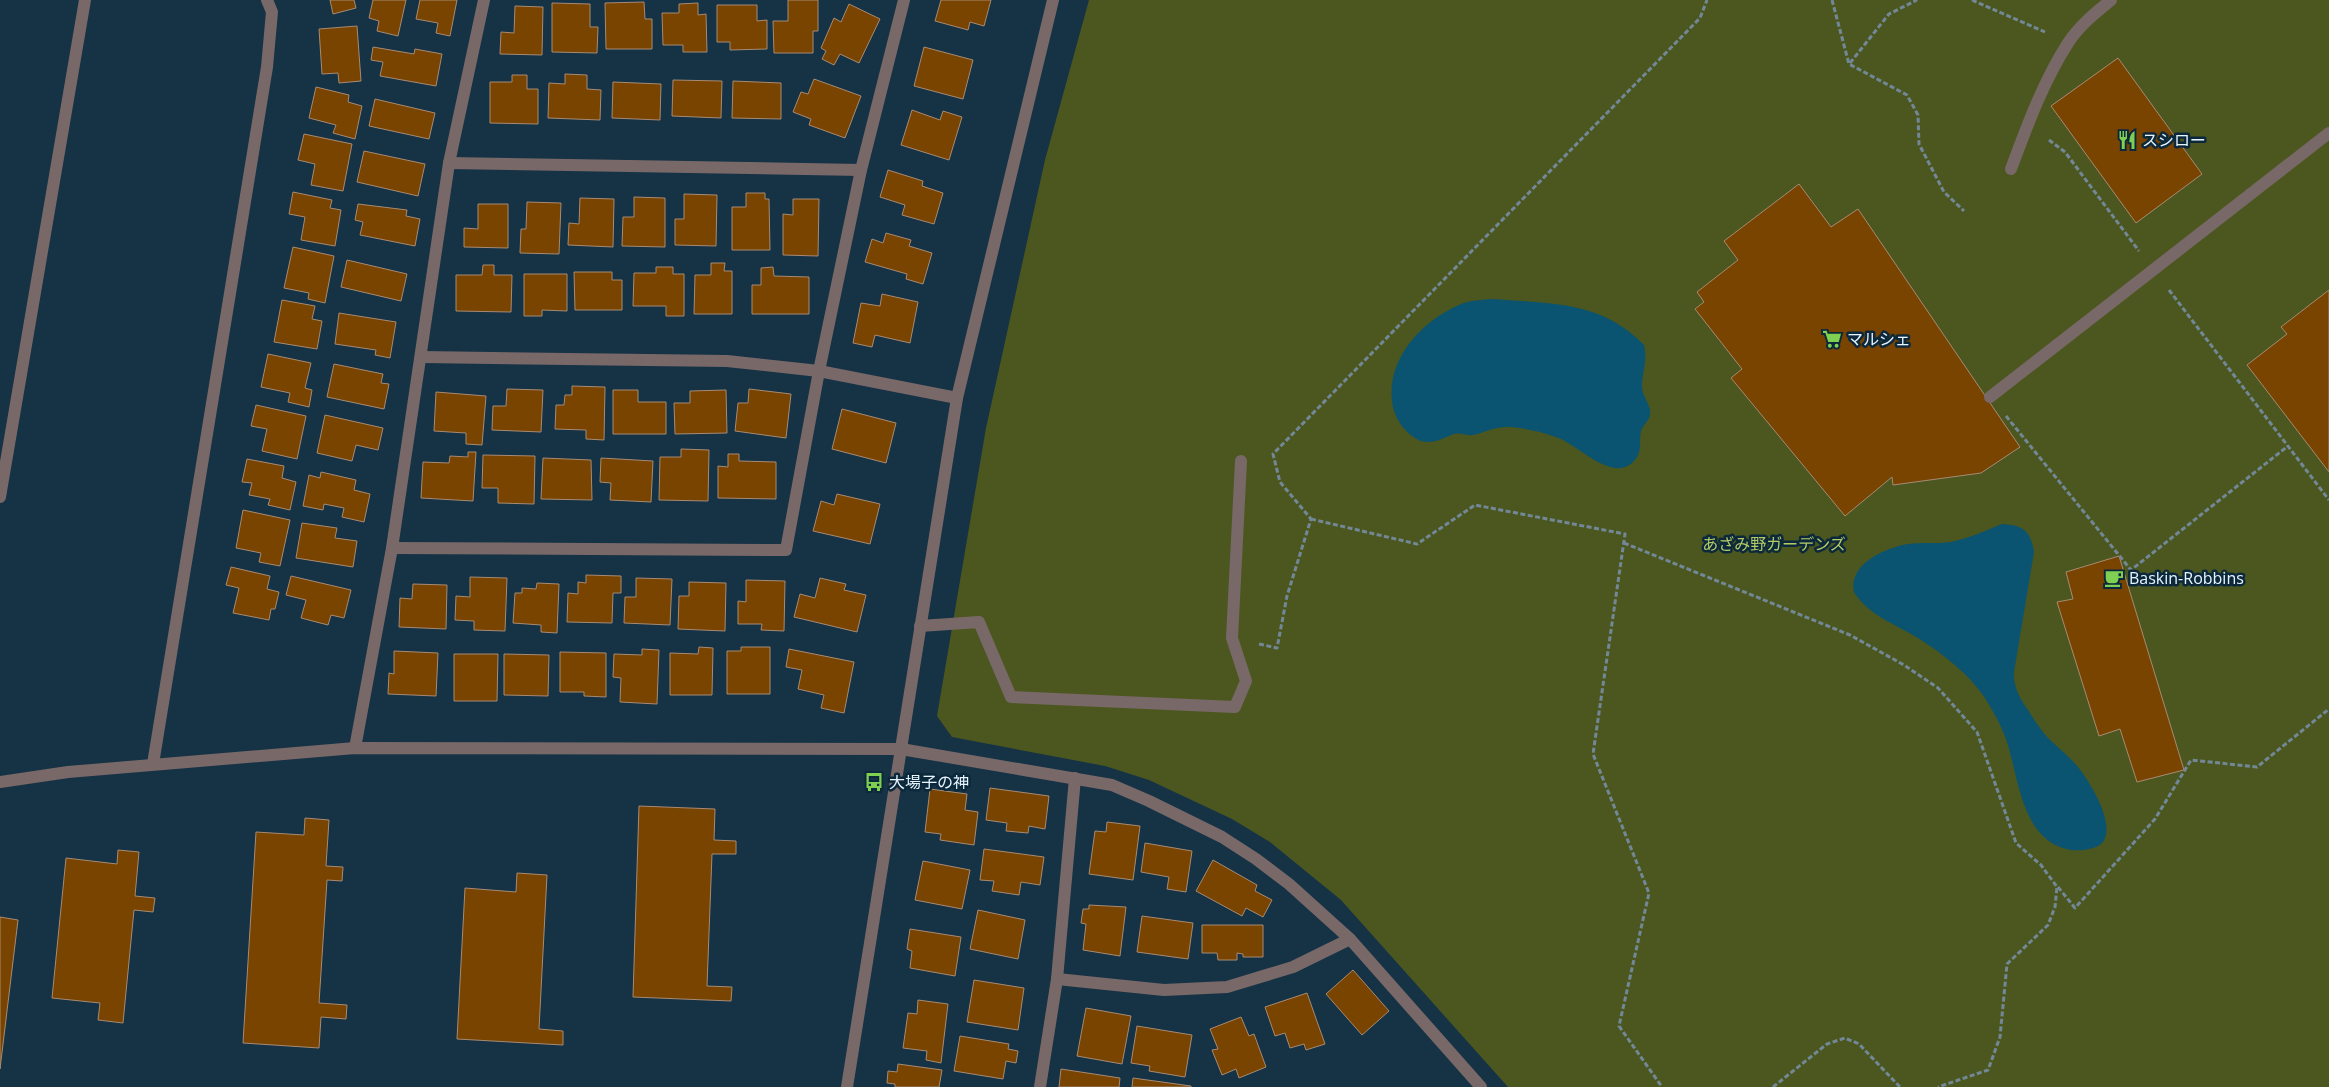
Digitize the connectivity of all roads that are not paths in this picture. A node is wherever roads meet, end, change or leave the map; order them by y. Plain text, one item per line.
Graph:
1 (85, 0) edge
2 (267, 0) edge
3 (484, 0) edge
4 (904, 0) edge
5 (1052, 0) edge
6 (2111, 0) edge
7 (2329, 133) edge
8 (449, 163) junction
9 (2011, 169) dead end
10 (860, 170) junction
11 (421, 357) junction
12 (819, 371) junction
13 (1990, 397) road end
14 (958, 398) junction
15 (1240, 461) dead end
16 (0, 497) edge
17 (392, 548) junction
18 (920, 626) junction
19 (355, 748) junction
20 (901, 749) junction
21 (153, 764) junction
22 (1075, 778) junction
23 (0, 782) edge
24 (1350, 939) junction
25 (1057, 979) junction
26 (847, 1087) edge
27 (1040, 1087) edge
28 (1481, 1087) edge

1 - 16 street
2 - 21 street
3 - 8 street
4 - 10 street
5 - 14 street
6 - 9 street
7 - 13 street
8 - 10 street
8 - 11 street
10 - 12 street
11 - 12 street
11 - 17 street
12 - 14 street
12 - 17 street
14 - 18 street
15 - 18 street
17 - 19 street
18 - 20 street
19 - 20 street
19 - 21 street
20 - 22 street
20 - 26 street
21 - 23 street
22 - 24 street
22 - 25 street
24 - 25 street
24 - 28 street
25 - 27 street

